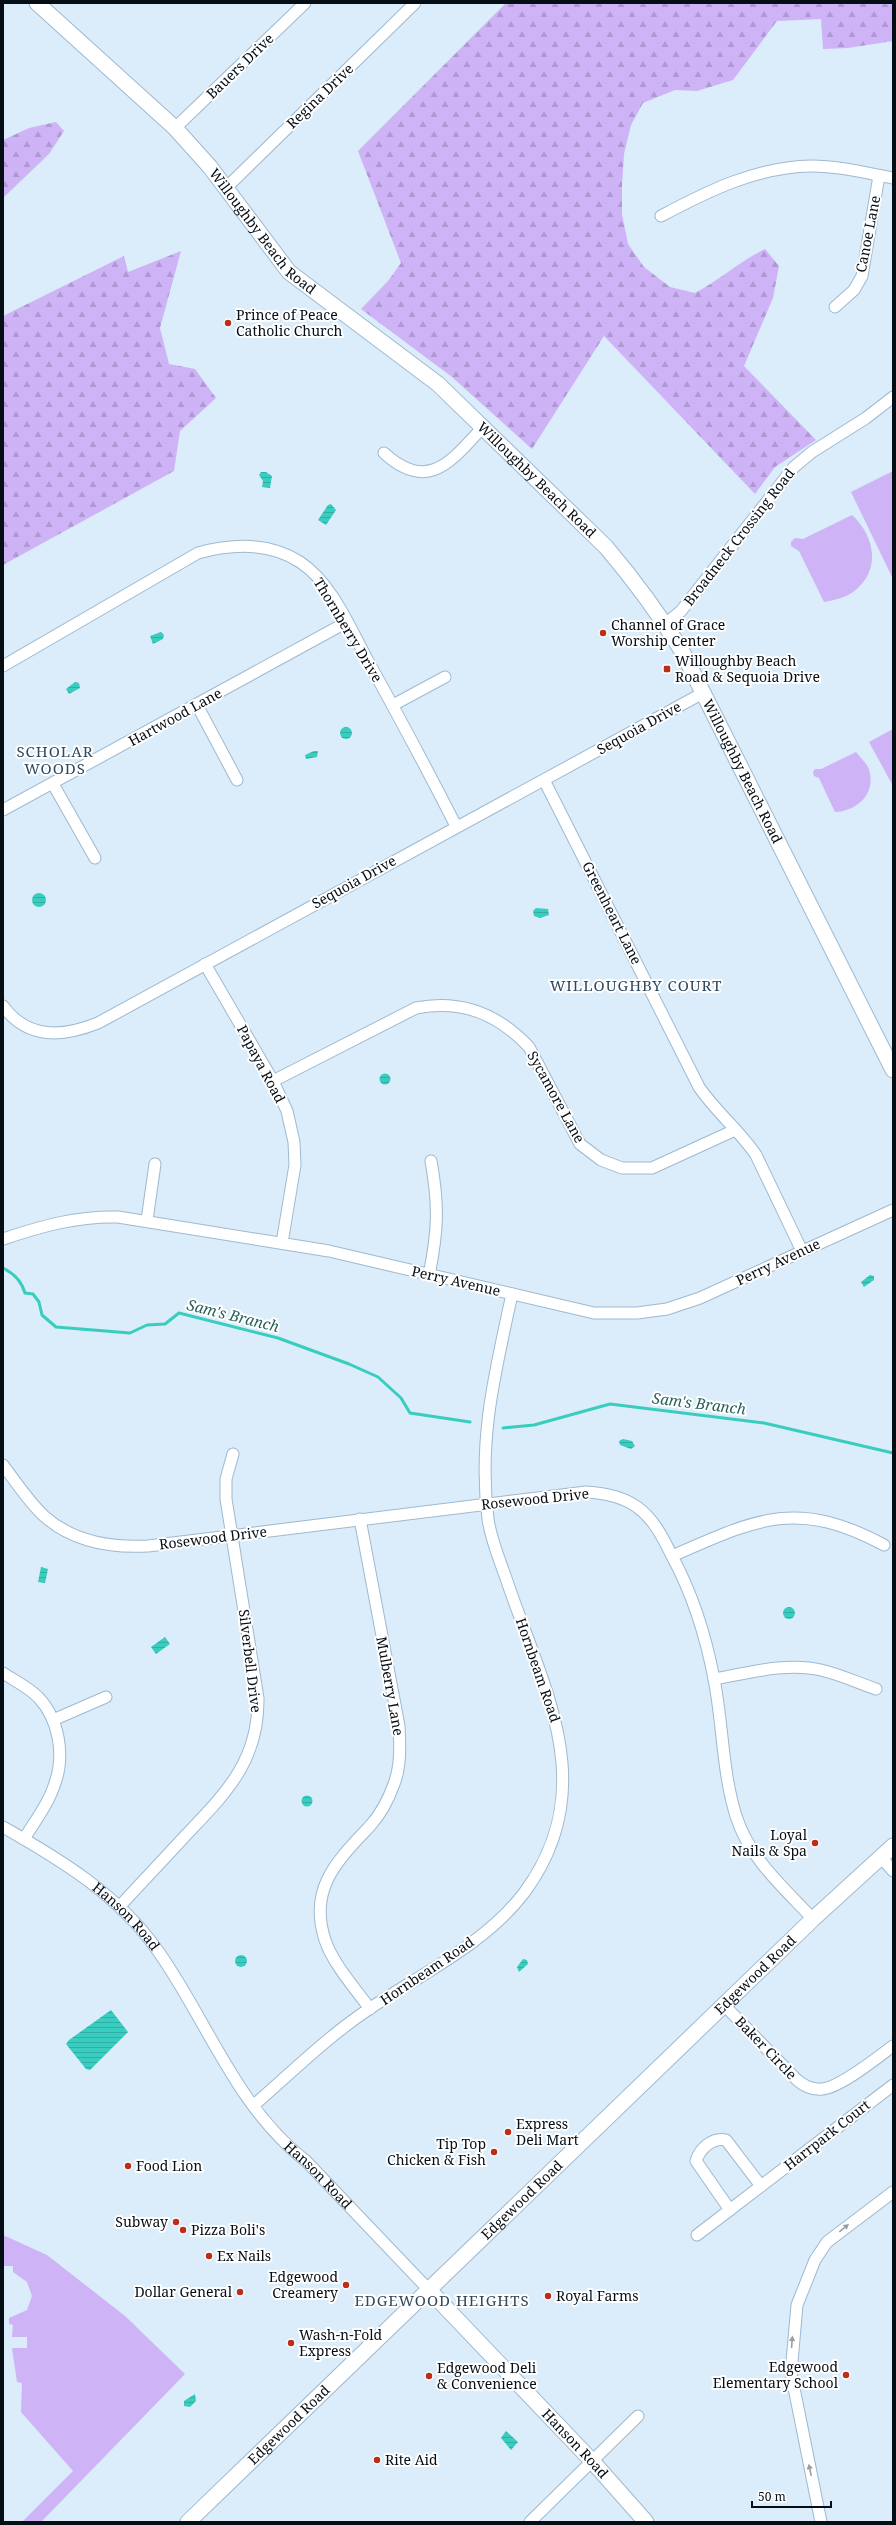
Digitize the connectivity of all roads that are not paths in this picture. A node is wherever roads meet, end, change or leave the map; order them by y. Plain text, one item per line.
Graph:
1 (37, 3) edge
2 (305, 3) edge
3 (415, 3) edge
4 (175, 128) junction
5 (879, 176) junction
6 (893, 178) edge
7 (225, 189) junction
8 (661, 216) dead end
9 (835, 307) dead end
10 (893, 397) edge
11 (484, 426) junction
12 (384, 452) dead end
13 (347, 622) junction
14 (665, 624) junction
15 (3, 666) edge
16 (445, 677) dead end
17 (703, 693) junction
18 (197, 705) junction
19 (393, 705) junction
20 (237, 780) dead end
21 (544, 780) junction
22 (53, 784) junction
23 (3, 810) edge
24 (456, 826) junction
25 (95, 858) dead end
26 (205, 964) junction
27 (3, 1006) edge
28 (893, 1070) edge
29 (273, 1081) junction
30 (735, 1130) junction
31 (432, 1161) dead end
32 (155, 1164) dead end
33 (893, 1210) edge
34 (148, 1220) junction
35 (3, 1239) edge
36 (282, 1243) junction
37 (802, 1251) junction
38 (429, 1275) junction
39 (512, 1294) junction
40 (233, 1454) dead end
41 (3, 1465) edge
42 (487, 1504) junction
43 (360, 1519) junction
44 (231, 1535) junction
45 (884, 1545) dead end
46 (672, 1556) junction
47 (3, 1674) edge
48 (714, 1679) junction
49 (876, 1689) dead end
50 (106, 1697) dead end
51 (53, 1720) junction
52 (3, 1827) edge
53 (24, 1839) junction
54 (893, 1846) edge
55 (880, 1856) junction
56 (893, 1871) edge
57 (120, 1906) junction
58 (813, 1919) junction
59 (724, 2005) junction
60 (370, 2009) junction
61 (893, 2046) edge
62 (893, 2085) edge
63 (254, 2105) junction
64 (761, 2186) junction
65 (893, 2192) edge
66 (730, 2210) junction
67 (697, 2235) dead end
68 (429, 2290) junction
69 (638, 2416) dead end
70 (592, 2461) junction
71 (188, 2522) edge
72 (530, 2522) edge
73 (646, 2522) edge
74 (821, 2522) edge

1 - 4 street, Willoughby Beach Road
2 - 4 street, Bauers Drive
3 - 7 street, Regina Drive
4 - 7 street, Willoughby Beach Road
5 - 6 street
5 - 8 street
5 - 9 street, Canoe Lane
7 - 11 street, Willoughby Beach Road
10 - 14 street, Broadneck Crossing Road
11 - 12 street
11 - 14 street, Willoughby Beach Road
13 - 15 street, Thornberry Drive
13 - 18 street, Hartwood Lane
13 - 19 street, Thornberry Drive
14 - 17 street, Willoughby Beach Road
16 - 19 street
17 - 21 street, Sequoia Drive
17 - 28 street, Willoughby Beach Road
18 - 20 street
18 - 22 street, Hartwood Lane
19 - 24 street, Thornberry Drive
21 - 24 street, Sequoia Drive
21 - 30 street, Greenheart Lane
22 - 23 street, Hartwood Lane
22 - 25 street
24 - 26 street, Sequoia Drive
26 - 27 street, Sequoia Drive
26 - 29 street, Papaya Road
29 - 30 street, Sycamore Lane
29 - 36 street, Papaya Road
30 - 37 street, Greenheart Lane
31 - 38 street
32 - 34 street
33 - 37 street, Perry Avenue
34 - 35 street, Perry Avenue
34 - 36 street, Perry Avenue
36 - 38 street, Perry Avenue
37 - 39 street, Perry Avenue
38 - 39 street, Perry Avenue
39 - 42 street, Hornbeam Road
40 - 44 street, Silverbell Drive
41 - 44 street, Rosewood Drive
42 - 43 street, Rosewood Drive
42 - 46 street, Rosewood Drive
42 - 60 street, Hornbeam Road
43 - 44 street, Rosewood Drive
43 - 60 street, Mulberry Lane
44 - 57 street, Silverbell Drive
45 - 46 street
46 - 48 street, Rosewood Drive
47 - 51 street
48 - 49 street
48 - 58 street, Rosewood Drive
50 - 51 street
51 - 53 street
52 - 53 street, Hanson Road
53 - 57 street, Hanson Road
54 - 55 street, Edgewood Road
55 - 56 street
55 - 58 street, Edgewood Road
57 - 63 street, Hanson Road
58 - 59 street, Edgewood Road
59 - 61 street, Baker Circle
59 - 68 street, Edgewood Road
60 - 63 street, Hornbeam Road
62 - 64 street, Harrpark Court
63 - 68 street, Hanson Road
64 - 66 street, Harrpark Court
64 - 66 street
74 -> 65 street
66 - 67 street, Harrpark Court
68 - 70 street, Hanson Road
68 - 71 street, Edgewood Road
69 - 70 street
70 - 72 street
70 - 73 street, Hanson Road

